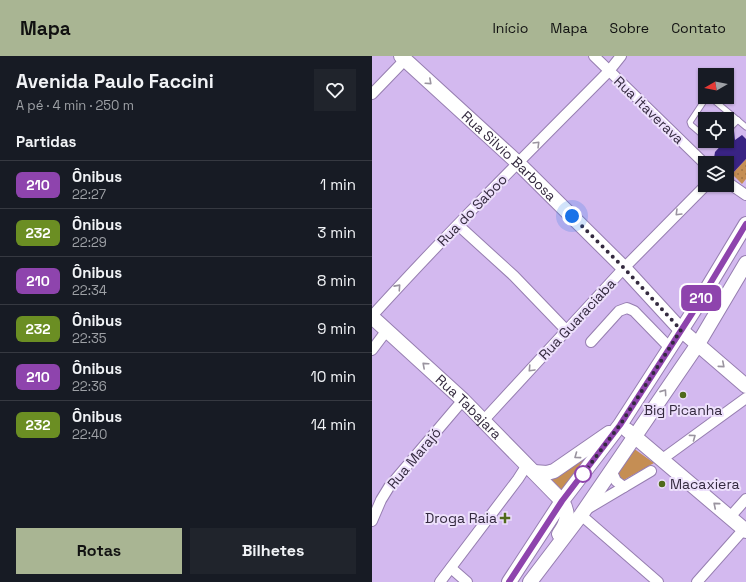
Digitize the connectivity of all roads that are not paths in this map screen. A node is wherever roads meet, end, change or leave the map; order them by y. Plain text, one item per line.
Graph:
1 (594, 56) edge
2 (621, 56) edge
3 (404, 57) edge
4 (609, 71) junction
5 (372, 94) edge
6 (728, 112) edge
7 (734, 117) edge
8 (738, 120) junction
9 (734, 124) edge
10 (746, 127) edge
11 (698, 131) edge
12 (698, 157) edge
13 (518, 163) junction
14 (734, 187) edge
15 (699, 192) edge
16 (746, 195) edge
17 (746, 224) edge
18 (458, 225) junction
19 (746, 263) edge
20 (624, 268) junction
21 (372, 317) edge
22 (386, 330) junction
23 (567, 330) junction
24 (681, 330) junction
25 (591, 342) dead end
26 (698, 344) junction
27 (670, 348) junction
28 (372, 350) edge
29 (744, 379) edge
30 (746, 398) edge
31 (463, 400) junction
32 (483, 421) junction
33 (620, 425) junction
34 (635, 436) junction
35 (662, 460) junction
36 (530, 468) junction
37 (612, 470) junction
38 (651, 471) dead end
39 (624, 487) junction
40 (746, 499) edge
41 (562, 501) junction
42 (582, 513) junction
43 (730, 517) junction
44 (372, 521) edge
45 (745, 530) edge
46 (451, 568) junction
47 (440, 582) edge
48 (467, 582) edge
49 (508, 582) edge
50 (529, 582) edge
51 (658, 582) edge
52 (697, 582) edge

1 - 4 street, Rua Itaverava
2 - 4 street, Rua do Saboo
3 - 5 street
3 -> 13 main road, Rua Silvio Barbosa
4 - 12 street, Rua Itaverava
13 -> 4 street, Rua do Saboo
6 - 11 lane
7 - 8 lane
8 - 9 lane
8 - 10 lane
13 - 18 street, Rua do Saboo
13 - 20 main road, Rua Silvio Barbosa
14 - 16 street
15 -> 20 street, Rua Guaraciaba
17 - 24 main road
21 -> 18 street, Rua do Saboo
18 - 23 street
19 - 26 main road
20 - 23 street, Rua Guaraciaba
20 - 24 main road, Rua Silvio Barbosa
21 - 22 main road, Rua Tabajara
22 - 28 street
31 -> 22 main road, Rua Tabajara
23 -> 32 street, Rua Guaraciaba
24 - 26 main road, Rua Silvio Barbosa
24 - 27 main road
25 - 27 street
26 -> 29 main road, Rua Silvio Barbosa
34 -> 26 main road
27 - 33 main road
35 -> 30 street
31 - 32 main road, Rua Tabajara
31 - 44 street, Rua Marajó
32 - 36 main road, Rua Tabajara
33 - 34 main road
33 -> 36 main road
33 - 41 main road
34 - 35 main road
34 - 37 main road
43 -> 35 main road
36 - 41 main road, Rua Tabajara
36 - 46 street
37 - 39 street
37 - 42 main road
38 - 39 street
39 - 42 street
40 - 43 street
41 - 49 main road
41 - 50 main road
42 - 50 main road
42 - 51 street
43 - 45 main road
45 - 52 street
46 - 47 street
46 - 48 street

